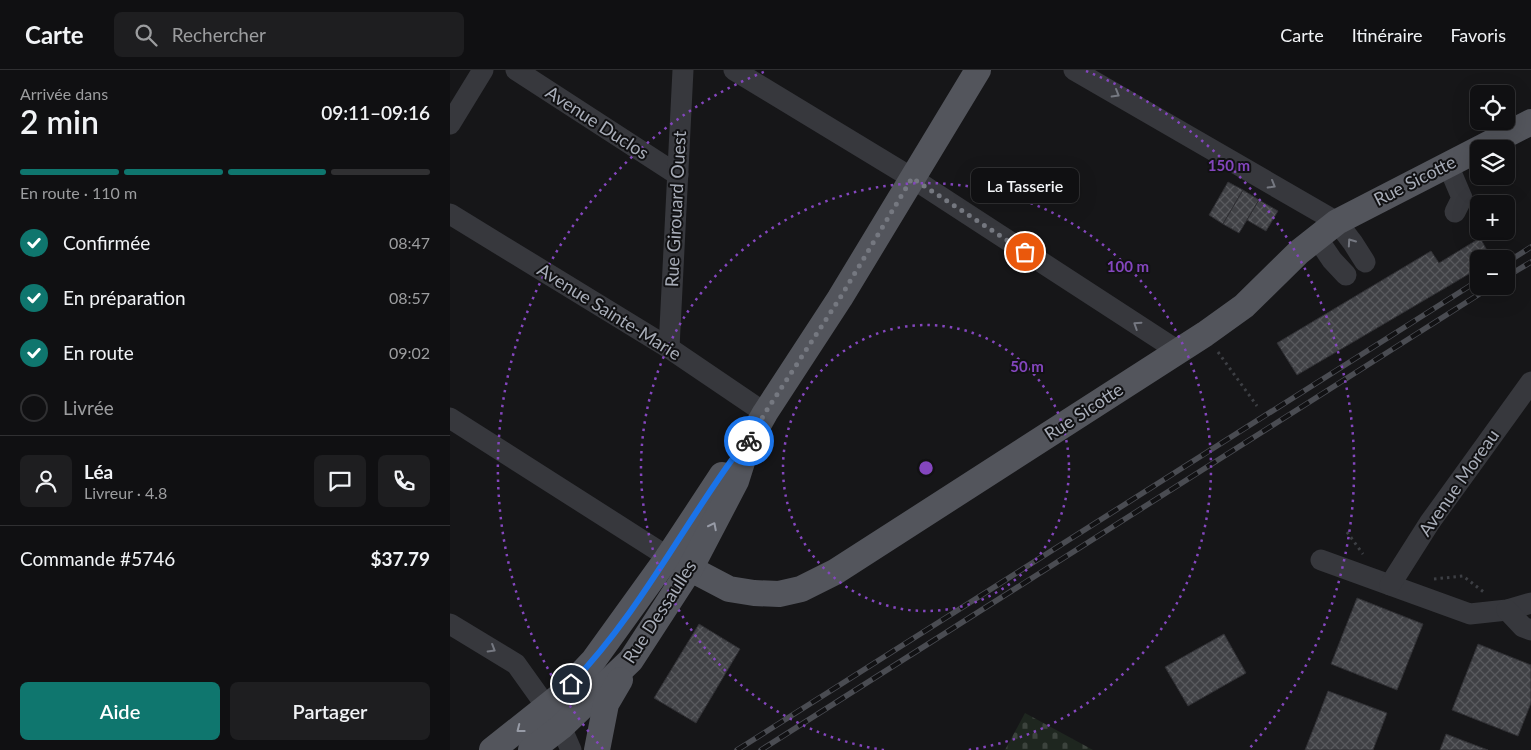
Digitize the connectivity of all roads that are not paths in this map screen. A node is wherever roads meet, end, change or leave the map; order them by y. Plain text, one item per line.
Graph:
1 (483, 70) edge
2 (516, 70) edge
3 (684, 70) edge
4 (734, 70) edge
5 (978, 70) edge
6 (1074, 70) edge
7 (1531, 122) edge
8 (450, 124) edge
9 (1448, 165) junction
10 (678, 176) junction
11 (912, 178) junction
12 (1455, 212) dead end
13 (450, 214) edge
14 (1327, 230) junction
15 (1365, 262) dead end
16 (1346, 275) dead end
17 (668, 348) junction
18 (1178, 351) junction
19 (1531, 382) edge
20 (765, 413) junction
21 (450, 418) edge
22 (1321, 560) dead end
23 (679, 563) junction
24 (1390, 585) junction
25 (1531, 603) edge
26 (1507, 610) junction
27 (450, 624) edge
28 (1531, 630) edge
29 (631, 660) junction
30 (559, 728) edge
31 (492, 750) edge
32 (531, 750) edge
33 (597, 750) edge

1 - 8 street
2 - 10 street, Avenue Duclos
3 - 10 street, Rue Girouard Ouest
4 - 11 street
5 - 11 main road, Rue Dessaulles
6 -> 14 street
7 - 9 main road, Rue Sicotte
9 - 12 street
9 - 14 main road, Rue Sicotte
10 - 17 street, Rue Girouard Ouest
18 -> 11 street
11 - 20 main road, Rue Dessaulles
13 - 17 street, Avenue Sainte-Marie
15 -> 14 street
14 - 16 street
14 - 18 main road, Rue Sicotte
17 - 20 street, Avenue Sainte-Marie
18 - 23 main road, Rue Sicotte
19 - 24 street, Avenue Moreau
20 - 23 main road, Rue Dessaulles
21 - 23 street
22 - 24 street
23 - 29 main road, Rue Dessaulles
23 - 30 main road, Rue Dessaulles
24 - 26 street
25 - 26 street
26 - 28 street
27 -> 30 street
29 - 30 main road, Rue Dessaulles
29 - 33 main road
30 -> 31 main road, Rue Dessaulles
30 - 32 main road, Rue Dessaulles

